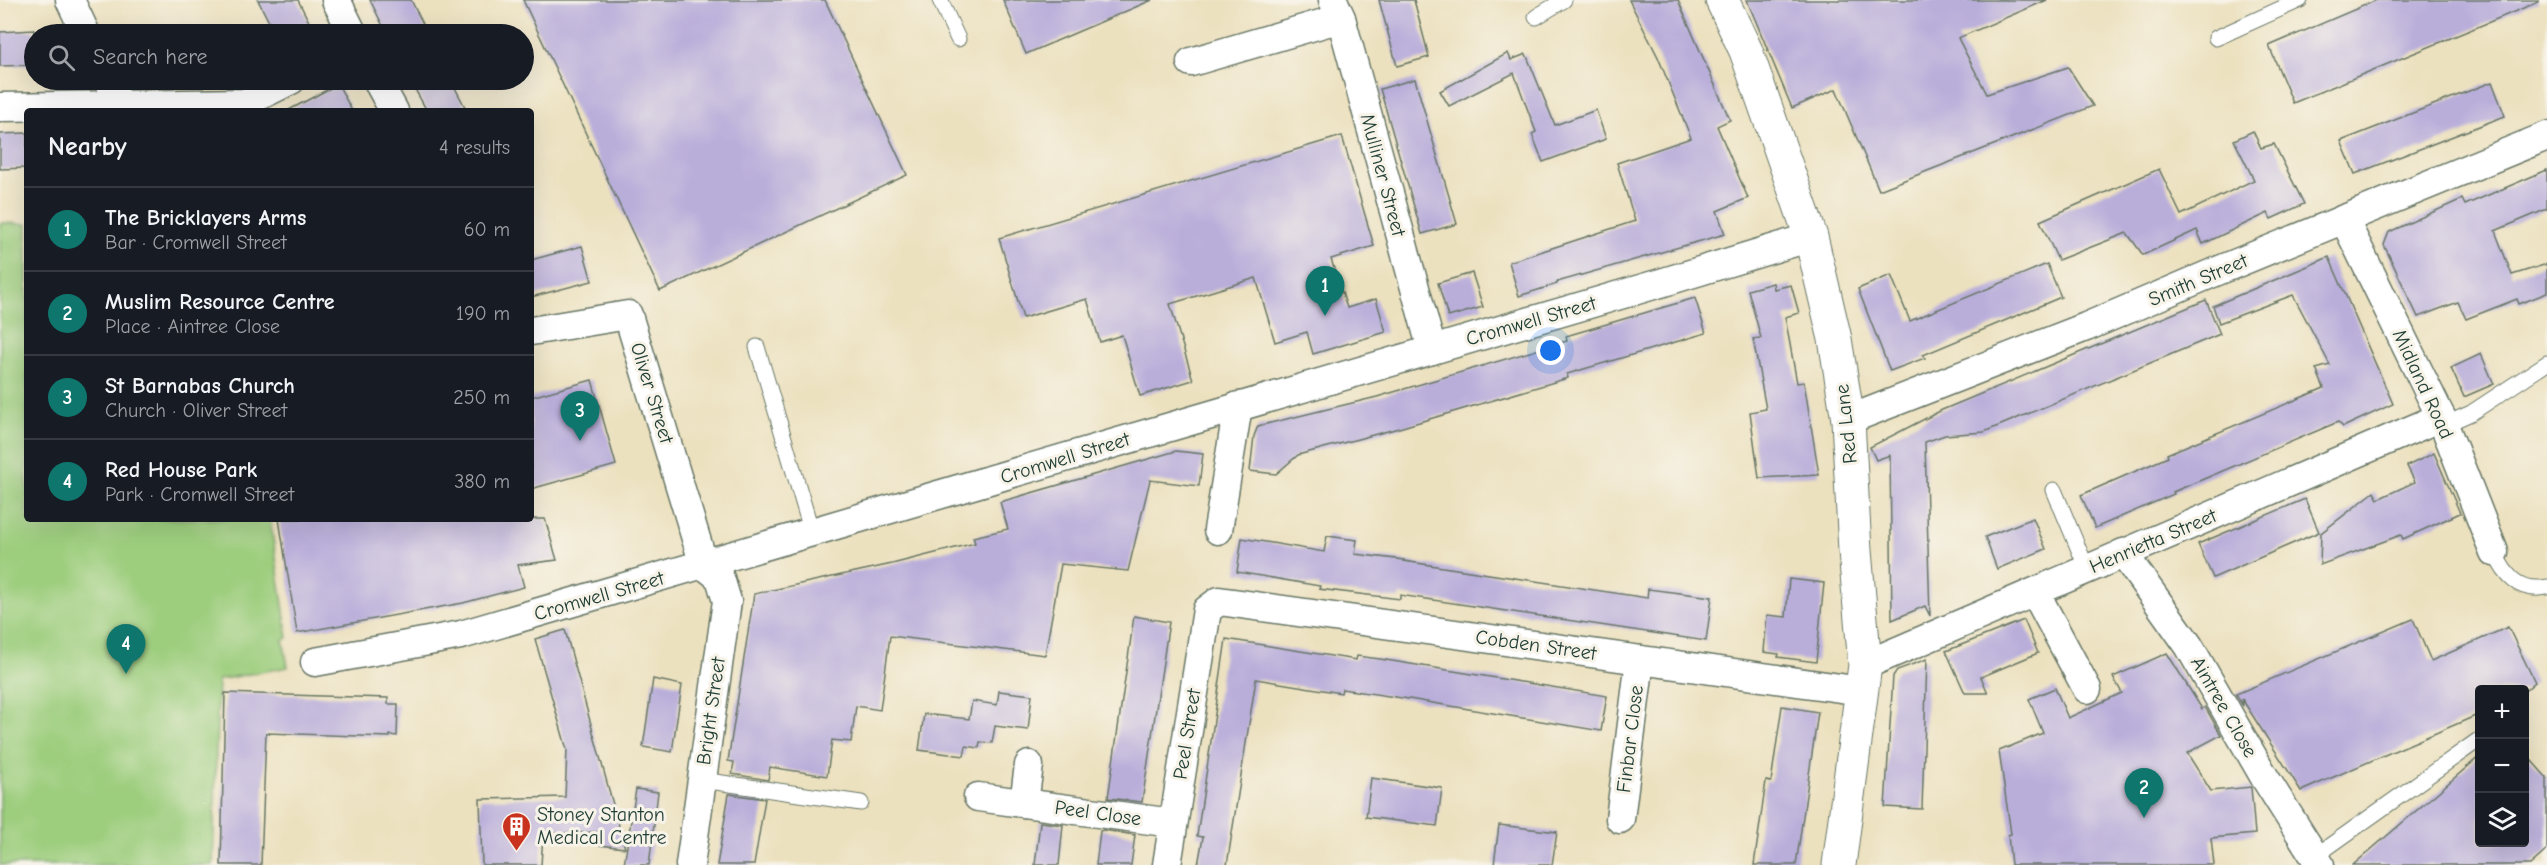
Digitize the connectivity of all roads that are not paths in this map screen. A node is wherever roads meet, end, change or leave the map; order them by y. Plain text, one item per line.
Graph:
1 (70, 0) edge
2 (336, 0) edge
3 (940, 0) edge
4 (1564, 0) edge
5 (1722, 0) edge
6 (2300, 0) edge
7 (1337, 9) edge
8 (1536, 17) dead end
9 (81, 24) edge
10 (348, 24) edge
11 (2216, 38) dead end
12 (958, 39) dead end
13 (1191, 62) dead end
14 (113, 90) edge
15 (271, 90) edge
16 (382, 90) edge
17 (120, 105) junction
18 (0, 107) edge
19 (392, 108) edge
20 (2547, 136) edge
21 (2344, 219) junction
22 (1810, 237) junction
23 (534, 331) edge
24 (757, 347) dead end
25 (1432, 351) junction
26 (2547, 363) edge
27 (1238, 406) junction
28 (1848, 420) junction
29 (2443, 421) junction
30 (2054, 489) dead end
31 (1218, 530) dead end
32 (812, 533) junction
33 (2494, 552) joint
34 (2123, 553) junction
35 (704, 565) junction
36 (2087, 569) junction
37 (2547, 586) edge
38 (2036, 592) junction
39 (1211, 605) joint
40 (1640, 660) junction
41 (315, 662) dead end
42 (1864, 678) junction
43 (2087, 690) dead end
44 (2475, 742) edge
45 (1029, 765) dead end
46 (702, 780) junction
47 (978, 797) dead end
48 (861, 803) dead end
49 (1024, 803) junction
50 (1620, 819) dead end
51 (1173, 824) junction
52 (2317, 861) edge
53 (690, 865) edge
54 (1167, 865) edge
55 (1839, 865) edge

1 - 9 street
2 - 10 street
3 - 12 lane
4 - 8 lane
5 - 22 street, Red Lane
6 - 11 lane
7 - 13 street
7 - 25 street, Mulliner Street
14 - 17 street
15 - 17 street
16 - 19 street
17 - 18 street
20 - 21 street, Smith Street
21 - 28 street, Smith Street
21 - 29 street, Midland Road
22 - 25 street, Cromwell Street
22 - 28 street, Red Lane
23 - 35 street, Oliver Street
24 - 32 lane
25 - 27 street, Cromwell Street
26 - 29 lane
27 - 31 street
27 - 32 street, Cromwell Street
28 - 42 street, Red Lane
29 - 33 street, Midland Road
29 - 34 street, Henrietta Street
30 - 36 lane
32 - 35 street, Cromwell Street
33 - 37 lane
34 - 36 street, Henrietta Street
34 - 52 street, Aintree Close
35 - 41 street, Cromwell Street
35 - 46 street, Bright Street
36 - 38 street, Henrietta Street
38 - 42 street, Henrietta Street
38 - 43 street
39 - 40 street, Cobden Street
39 - 51 street, Peel Street
40 - 42 street, Cobden Street
40 - 50 street, Finbar Close
42 - 55 street, Red Lane
44 - 52 lane
45 - 49 street
46 - 48 lane
46 - 53 street, Bright Street
47 - 49 street, Peel Close
49 - 51 street, Peel Close
51 - 54 street, Peel Street

